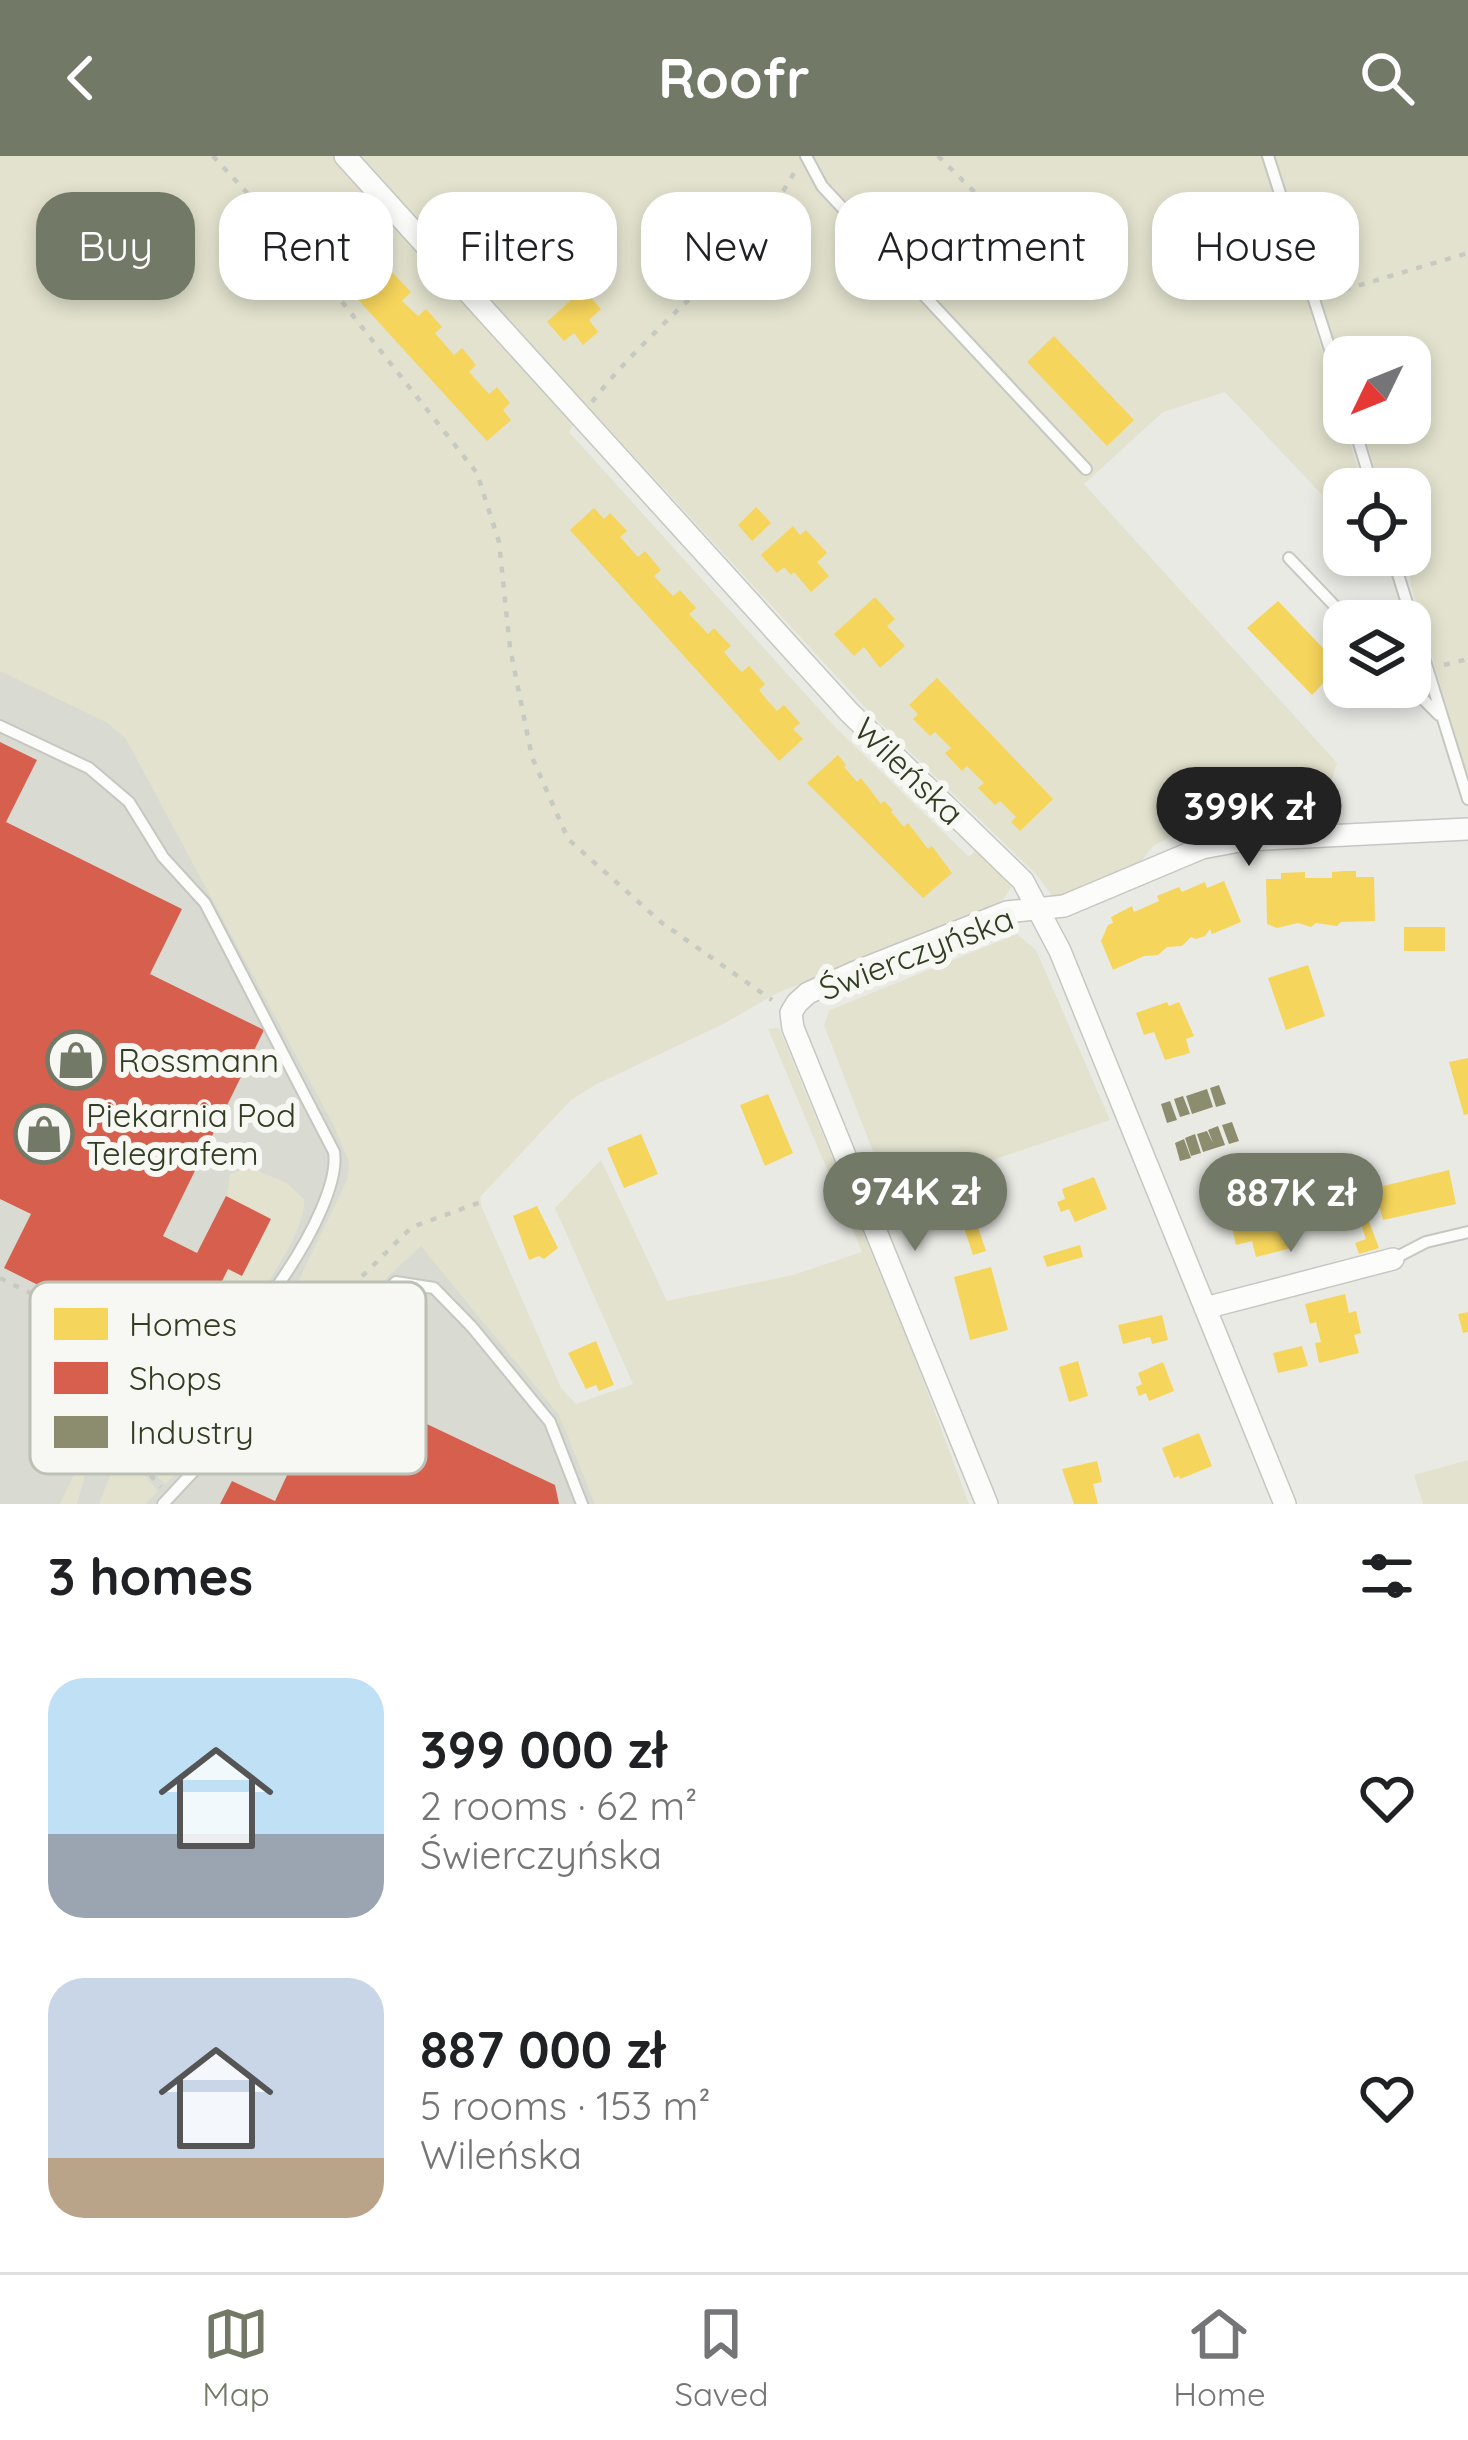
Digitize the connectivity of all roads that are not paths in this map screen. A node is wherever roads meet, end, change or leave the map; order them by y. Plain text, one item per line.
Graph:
1 (345, 156) edge
2 (1268, 156) edge
3 (807, 161) edge
4 (1327, 336) edge
5 (1086, 470) dead end
6 (1289, 558) dead end
7 (1398, 576) edge
8 (1329, 600) edge
9 (1431, 708) edge
10 (1441, 718) junction
11 (0, 726) edge
12 (1468, 799) edge
13 (1468, 829) edge
14 (1036, 911) junction
15 (1468, 1232) edge
16 (1393, 1259) joint
17 (280, 1282) edge
18 (426, 1287) edge
19 (1205, 1308) junction
20 (191, 1474) edge
21 (163, 1504) edge
22 (582, 1504) edge
23 (986, 1504) edge
24 (1285, 1504) edge

1 - 14 street, Wileńska
2 - 4 lane
3 - 5 lane
6 - 8 lane
7 - 10 lane
9 - 10 lane
10 - 12 lane
11 - 17 lane
13 - 14 street, Świerczyńska
14 - 19 street, Wileńska
14 - 23 street, Świerczyńska
15 - 16 lane
16 - 19 street
18 - 22 lane
19 - 24 street, Wileńska
20 - 21 lane

